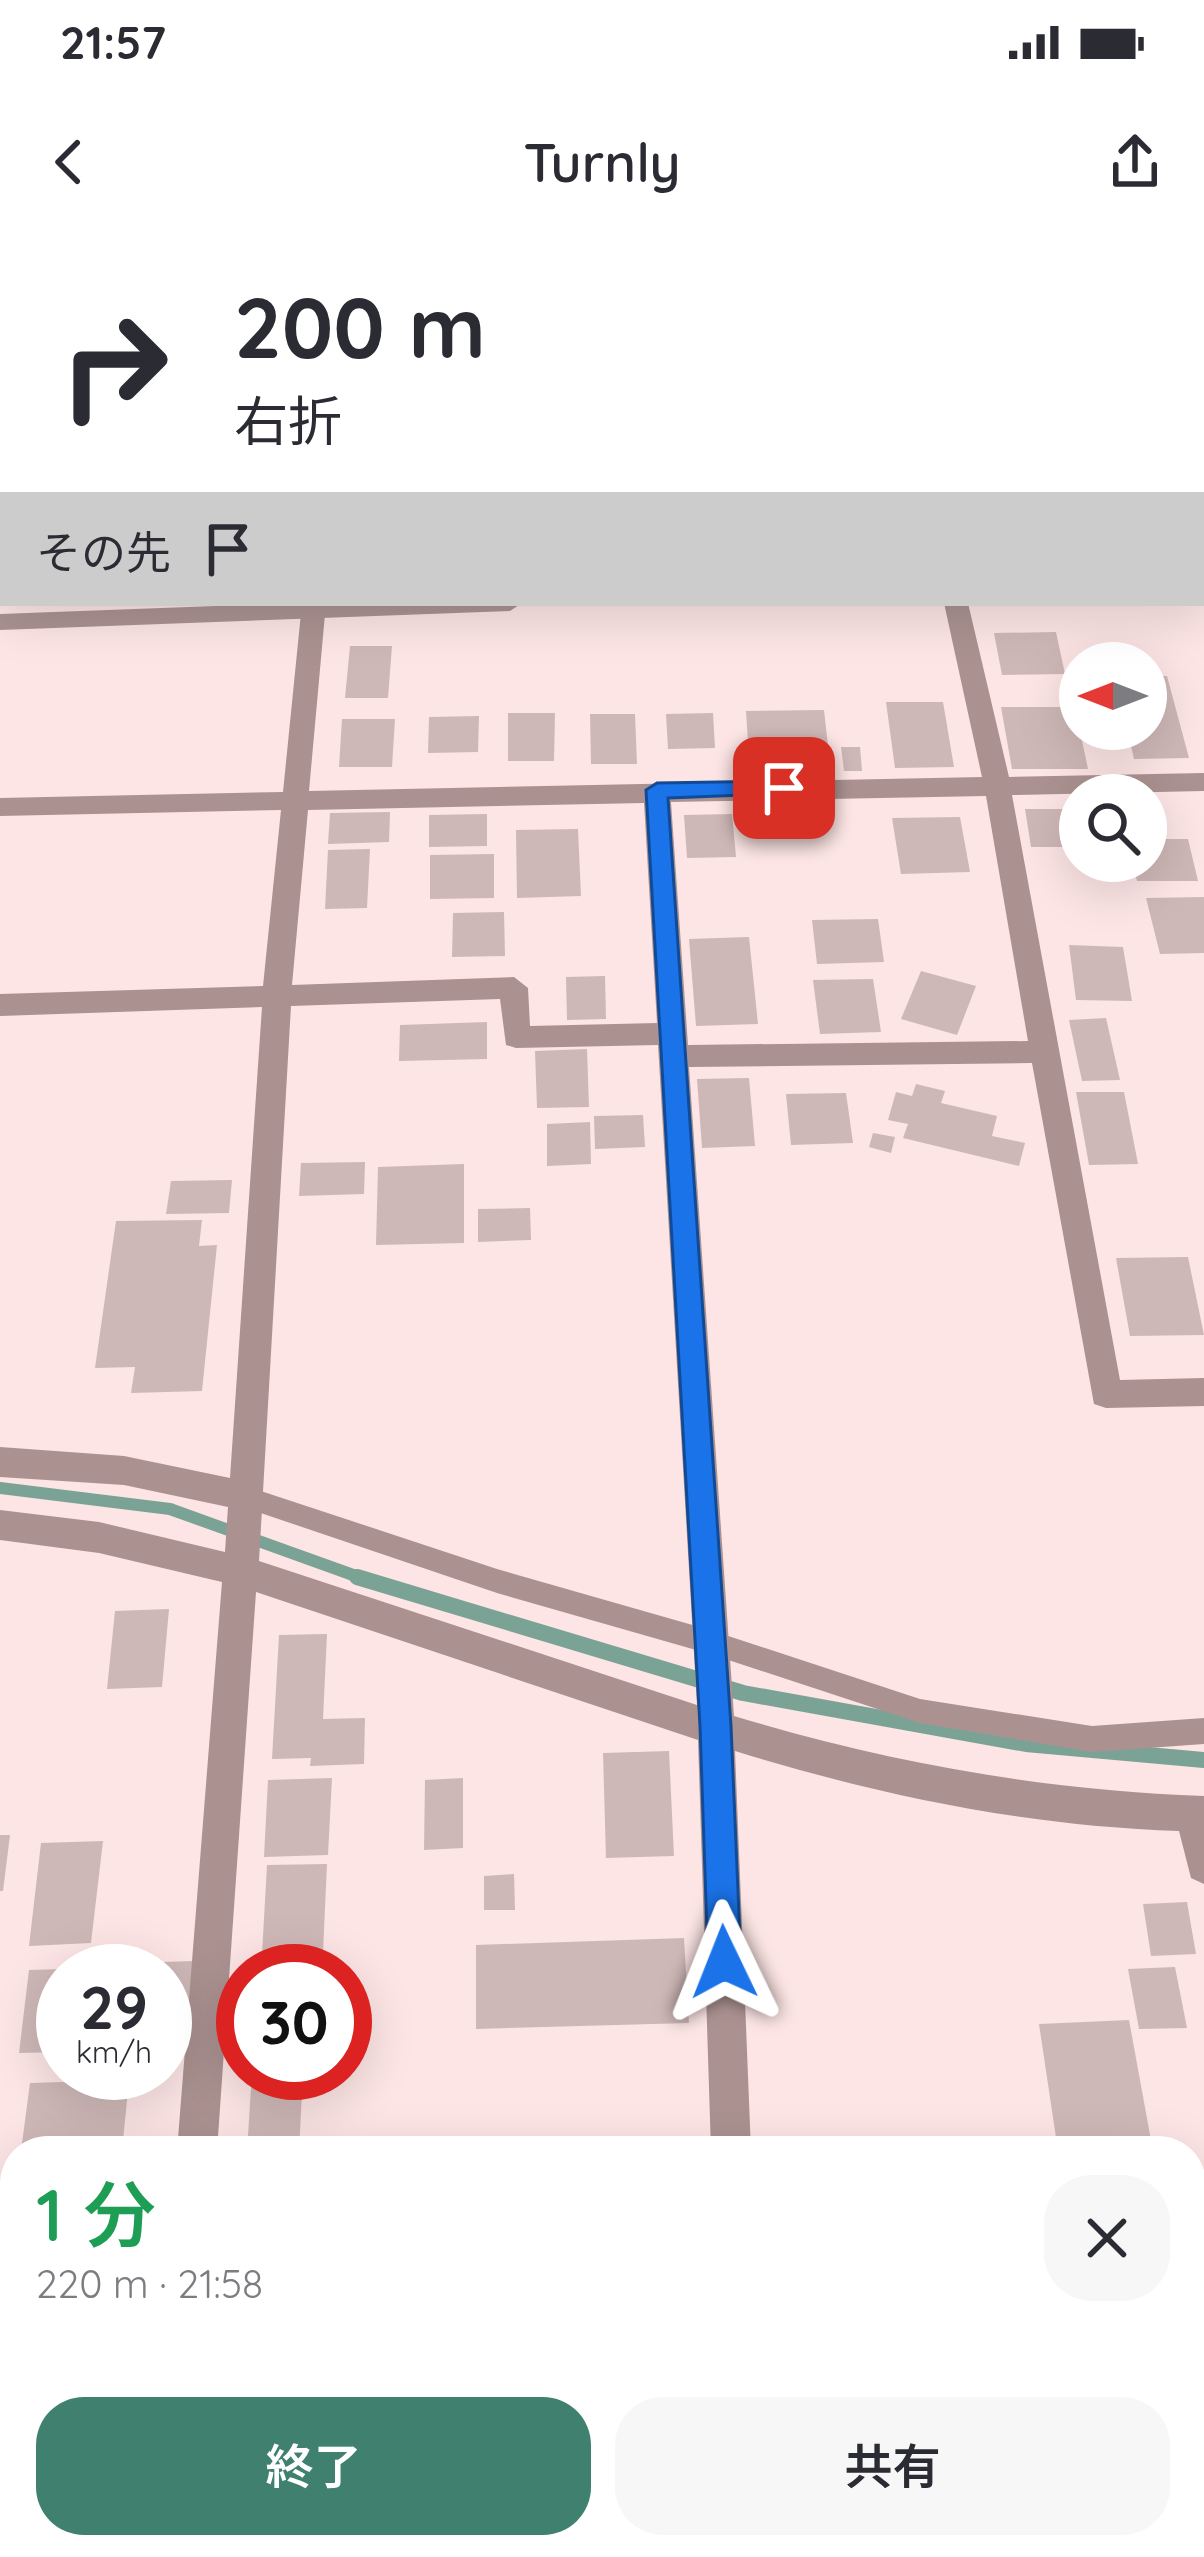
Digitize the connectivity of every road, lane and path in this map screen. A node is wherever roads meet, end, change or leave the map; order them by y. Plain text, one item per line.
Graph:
1 (314, 606) edge
2 (957, 606) edge
3 (0, 622) edge
4 (1204, 782) edge
5 (997, 784) junction
6 (657, 790) junction
7 (298, 800) junction
8 (0, 807) edge
9 (277, 994) junction
10 (0, 1005) edge
11 (673, 1045) junction
12 (1041, 1052) junction
13 (1204, 1392) edge
14 (0, 1462) edge
15 (246, 1497) junction
16 (0, 1526) edge
17 (239, 1570) junction
18 (710, 1642) junction
19 (716, 1726) junction
20 (1204, 1731) edge
21 (1199, 1814) edge
22 (1204, 1865) edge
23 (198, 2136) edge
24 (730, 2136) edge

1 - 3 street
1 - 7 street
2 - 5 street
4 - 5 street
5 - 6 street
5 - 12 street
6 - 7 street
6 - 11 street
7 - 8 street
7 - 9 street
9 - 10 street
9 - 11 street
9 - 15 street
11 - 12 street
11 - 18 street
12 - 13 street
14 - 15 street
15 - 17 street
15 - 18 lane
16 - 17 street
17 - 19 street
17 - 23 street
18 - 19 street
18 - 20 lane
19 - 21 street
19 - 24 street
21 - 22 street

